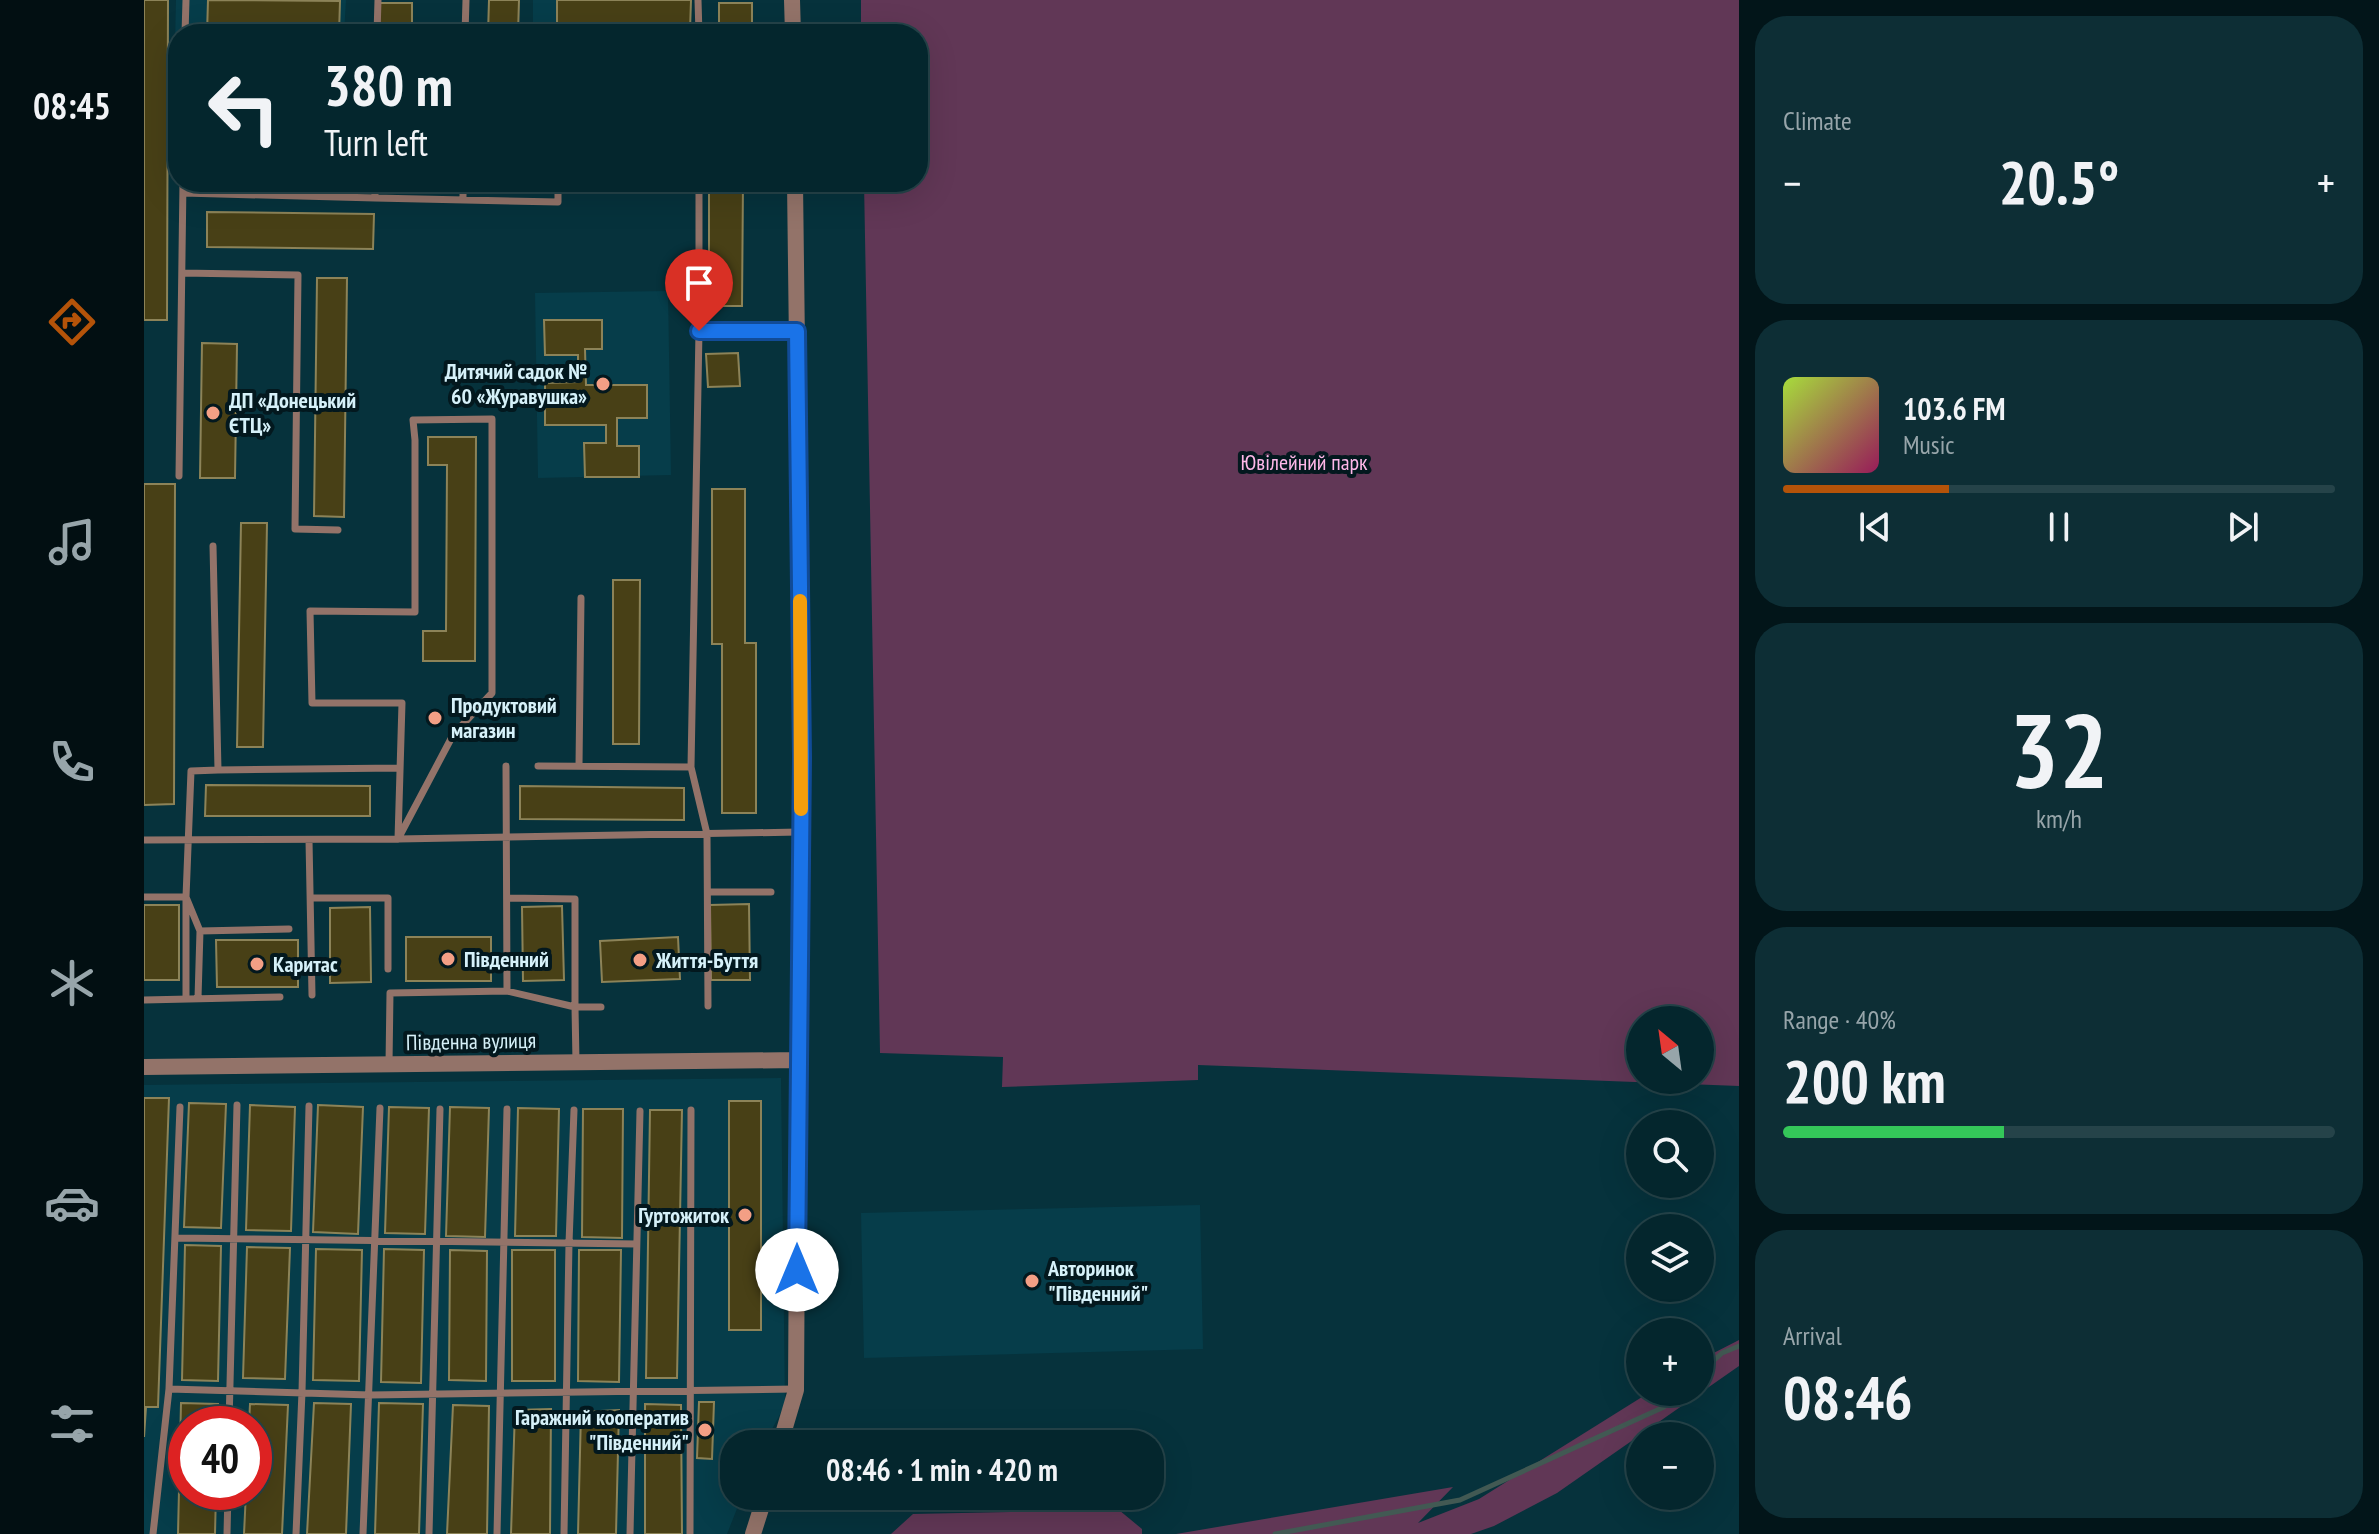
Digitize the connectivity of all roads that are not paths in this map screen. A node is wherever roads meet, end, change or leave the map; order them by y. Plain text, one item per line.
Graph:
1 (186, 0) edge
2 (378, 0) edge
3 (466, 0) edge
4 (698, 0) edge
5 (792, 0) edge
6 (185, 24) edge
7 (377, 24) edge
8 (465, 24) edge
9 (699, 24) edge
10 (793, 24) edge
11 (375, 192) edge
12 (463, 192) edge
13 (558, 192) edge
14 (699, 192) edge
15 (795, 192) edge
16 (183, 193) joint
17 (375, 198) junction
18 (463, 200) junction
19 (182, 273) junction
20 (699, 331) junction
21 (797, 331) junction
22 (179, 476) dead end
23 (338, 530) dead end
24 (213, 546) dead end
25 (581, 598) dead end
26 (506, 766) dead end
27 (538, 766) dead end
28 (579, 766) junction
29 (691, 767) junction
30 (400, 768) junction
31 (218, 770) junction
32 (801, 831) junction
33 (707, 834) junction
34 (507, 837) junction
35 (398, 839) junction
36 (144, 840) edge
37 (187, 840) junction
38 (309, 840) junction
39 (708, 892) junction
40 (771, 892) dead end
41 (144, 897) edge
42 (186, 897) junction
43 (311, 898) junction
44 (507, 898) junction
45 (289, 929) dead end
46 (200, 931) junction
47 (388, 969) dead end
48 (507, 991) junction
49 (312, 995) dead end
50 (280, 997) dead end
51 (186, 998) junction
52 (198, 998) junction
53 (144, 1000) edge
54 (708, 1006) dead end
55 (575, 1007) junction
56 (601, 1007) dead end
57 (798, 1060) junction
58 (576, 1062) junction
59 (389, 1064) junction
60 (144, 1067) edge
61 (237, 1105) dead end
62 (309, 1106) dead end
63 (180, 1107) dead end
64 (380, 1108) dead end
65 (440, 1109) dead end
66 (507, 1109) dead end
67 (574, 1110) dead end
68 (691, 1110) dead end
69 (640, 1111) dead end
70 (176, 1238) junction
71 (234, 1239) junction
72 (306, 1241) junction
73 (375, 1241) junction
74 (435, 1242) junction
75 (503, 1243) junction
76 (569, 1243) junction
77 (636, 1244) junction
78 (169, 1389) junction
79 (230, 1389) junction
80 (796, 1390) junction
81 (302, 1392) junction
82 (566, 1392) junction
83 (632, 1392) junction
84 (690, 1392) junction
85 (432, 1394) junction
86 (499, 1394) junction
87 (370, 1395) junction
88 (230, 1406) edge
89 (784, 1430) edge
90 (228, 1510) edge
91 (761, 1510) edge
92 (153, 1534) edge
93 (227, 1534) edge
94 (296, 1534) edge
95 (363, 1534) edge
96 (429, 1534) edge
97 (497, 1534) edge
98 (564, 1534) edge
99 (630, 1534) edge
100 (690, 1534) edge
101 (753, 1534) edge

1 - 6 lane
2 - 7 lane
3 - 8 lane
4 - 9 lane
5 - 10 street
11 - 17 lane
12 - 18 lane
13 - 18 lane
14 - 20 lane
15 - 21 street
16 - 17 lane
16 - 19 lane
17 - 18 lane
19 - 22 lane
19 - 23 lane
20 - 21 lane
20 - 29 lane
21 - 32 street
24 - 31 lane
25 - 28 lane
26 - 34 lane
27 - 28 lane
28 - 29 lane
29 - 33 lane
30 - 31 lane
30 - 35 lane
30 - 35 lane
31 - 37 lane
32 - 33 lane
32 - 57 street
33 - 34 lane
33 - 39 lane
34 - 35 lane
34 - 44 lane
35 - 38 lane
36 - 37 lane
37 - 38 lane
37 - 42 lane
38 - 43 lane
39 - 40 lane
39 - 54 lane
41 - 42 lane
42 - 46 lane
42 - 51 lane
43 - 47 lane
43 - 49 lane
44 - 48 lane
44 - 55 lane
45 - 46 lane
46 - 52 lane
48 - 55 lane
48 - 59 lane
50 - 52 lane
51 - 52 lane
51 - 53 lane
55 - 56 lane
55 - 58 lane
57 - 58 street, Південна вулиця
57 - 80 street
58 - 59 street, Південна вулиця
59 - 60 street, Південна вулиця
61 - 71 lane
62 - 72 lane
63 - 70 lane
64 - 73 lane
65 - 74 lane
66 - 75 lane
67 - 76 lane
68 - 84 lane
69 - 77 lane
70 - 71 lane
70 - 78 lane
71 - 72 lane
71 - 79 lane
72 - 73 lane
72 - 81 lane
73 - 74 lane
73 - 87 lane
74 - 75 lane
74 - 85 lane
75 - 76 lane
75 - 86 lane
76 - 77 lane
76 - 82 lane
77 - 83 lane
78 - 79 lane
78 - 92 lane
79 - 81 lane
79 - 88 lane
80 - 84 lane
80 - 89 street
81 - 87 lane
81 - 94 lane
82 - 83 lane
82 - 86 lane
82 - 98 lane
83 - 84 lane
83 - 99 lane
84 - 100 lane
85 - 86 lane
85 - 87 lane
85 - 96 lane
86 - 97 lane
87 - 95 lane
90 - 93 lane
91 - 101 street

